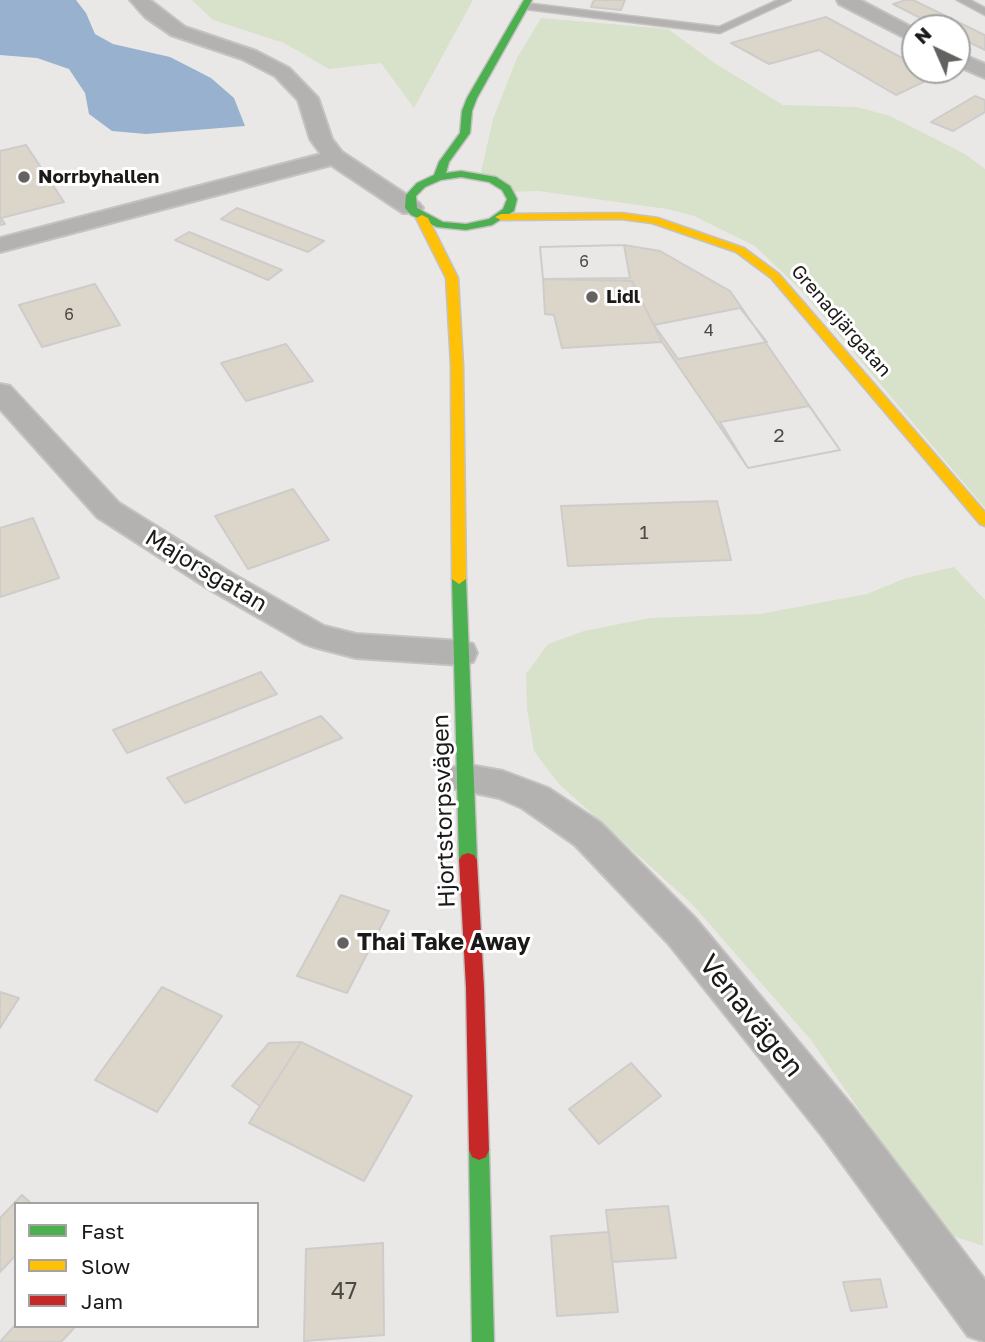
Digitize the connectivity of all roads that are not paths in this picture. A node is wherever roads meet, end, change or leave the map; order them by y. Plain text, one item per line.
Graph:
1 (139, 0) edge
2 (786, 0) edge
3 (846, 0) edge
4 (962, 0) edge
5 (527, 3) edge
6 (985, 12) edge
7 (901, 29) edge
8 (343, 163) junction
9 (434, 179) junction
10 (506, 188) junction
11 (532, 194) dead end
12 (558, 200) dead end
13 (417, 213) junction
14 (621, 216) junction
15 (496, 219) junction
16 (478, 243) dead end
17 (0, 245) edge
18 (465, 261) dead end
19 (452, 278) junction
20 (0, 392) edge
21 (985, 521) edge
22 (461, 653) junction
23 (464, 778) junction
24 (981, 1305) edge
25 (483, 1342) edge

1 - 8 street
2 - 5 lane
3 - 7 street
4 - 6 lane
5 - 9 street
8 - 9 street
8 - 13 street
8 - 17 street
9 - 10 street
9 - 13 street
10 - 11 street
10 - 15 street
12 - 14 street, Grenadjärgatan
13 - 15 street
13 - 19 street, Hjortstorpsvägen
14 - 15 street, Grenadjärgatan
14 - 21 street, Grenadjärgatan
15 - 16 street
18 - 19 street
19 - 22 street, Hjortstorpsvägen
20 - 22 street, Majorsgatan
22 - 23 street, Hjortstorpsvägen
23 - 24 street, Venavägen
23 - 25 street, Hjortstorpsvägen

